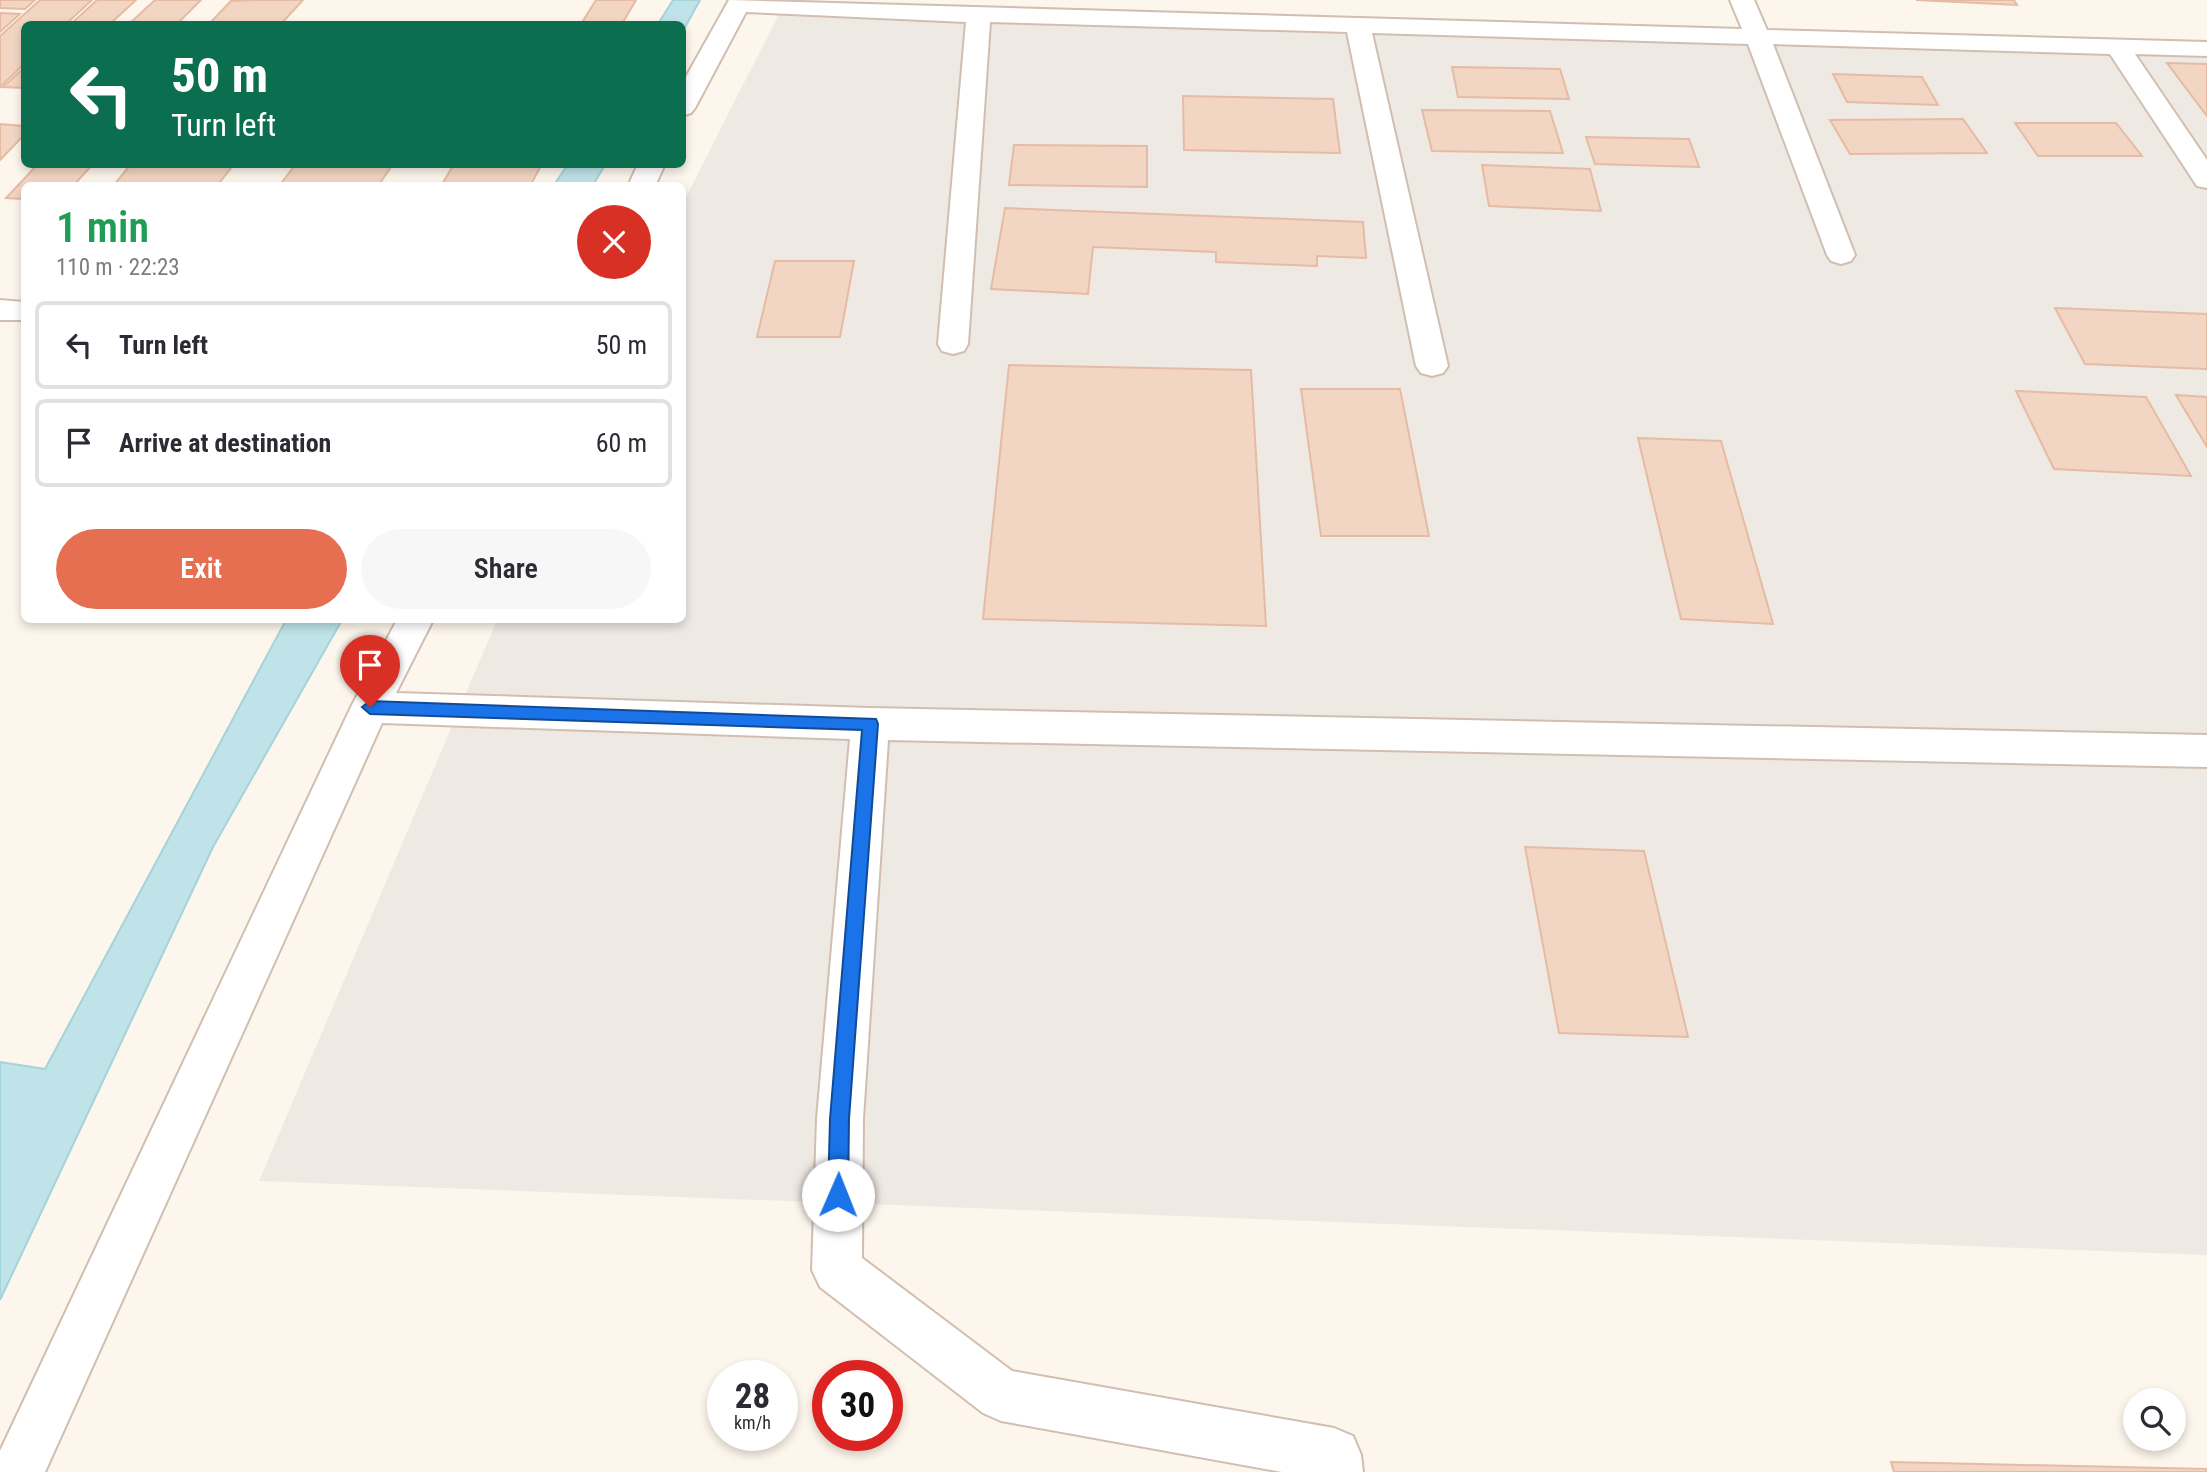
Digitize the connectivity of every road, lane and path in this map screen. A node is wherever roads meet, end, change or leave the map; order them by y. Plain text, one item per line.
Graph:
1 (1742, 0) edge
2 (740, 2) edge
3 (1173, 10) edge
4 (979, 15) junction
5 (1358, 26) junction
6 (1758, 37) junction
7 (2118, 47) junction
8 (2207, 49) edge
9 (686, 101) edge
10 (2207, 180) edge
11 (1840, 255) dead end
12 (0, 310) edge
13 (21, 312) edge
14 (953, 344) dead end
15 (1432, 366) dead end
16 (413, 623) edge
17 (370, 707) junction
18 (870, 724) junction
19 (2207, 751) edge
20 (18, 1472) edge
21 (1336, 1472) edge

1 - 6 street
2 - 4 street
2 - 9 street
3 - 4 street
3 - 5 street
4 - 14 street
5 - 6 street
5 - 15 street
6 - 7 street
6 - 11 street
7 - 8 street
7 - 10 street
12 - 13 street
16 - 17 street
17 - 18 street
17 - 20 street
18 - 19 street
18 - 21 street

